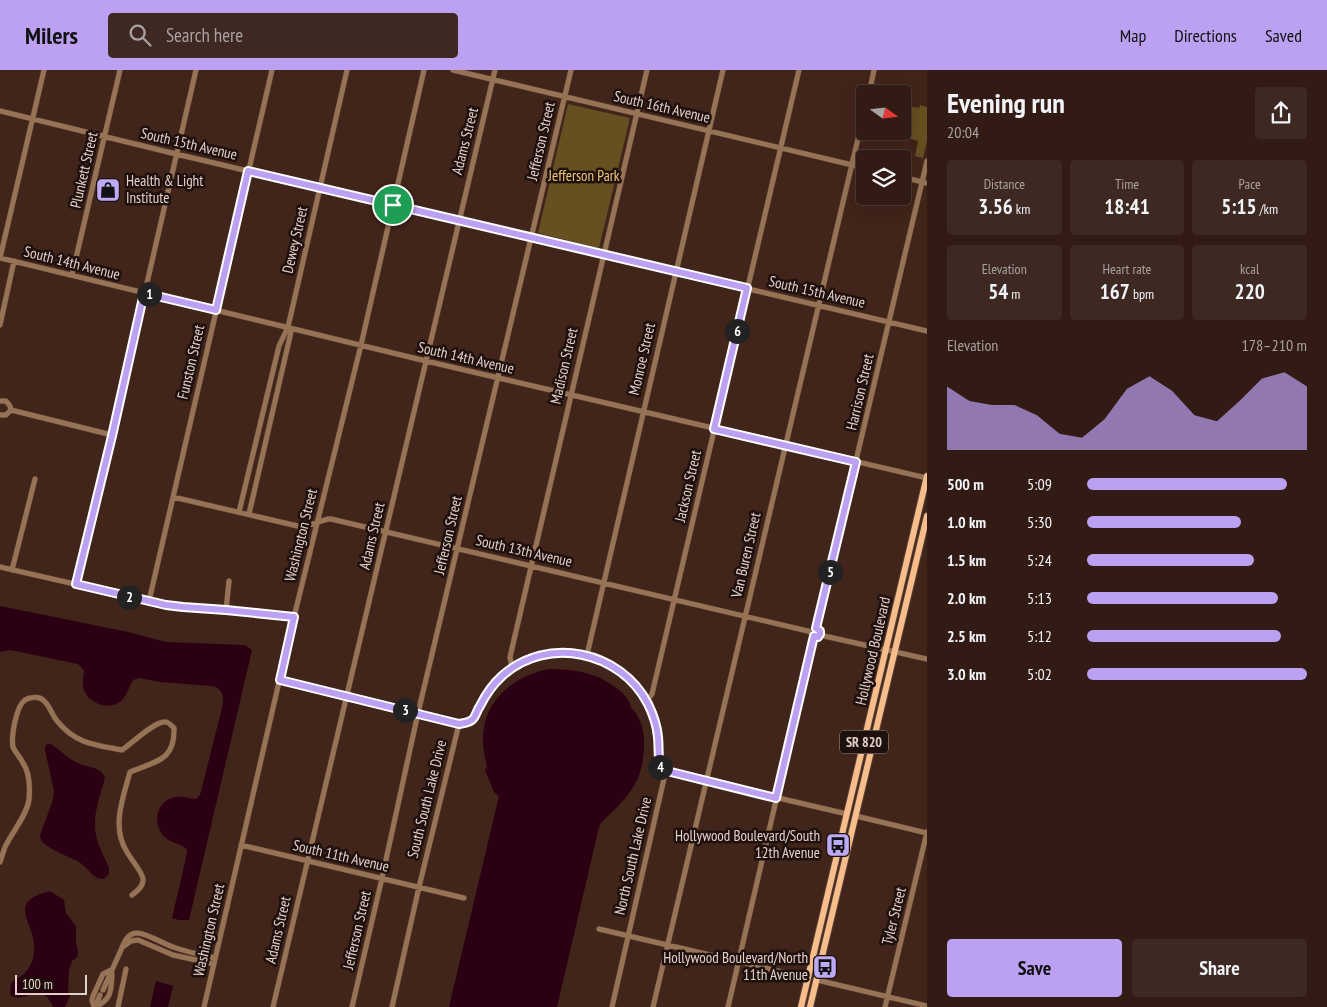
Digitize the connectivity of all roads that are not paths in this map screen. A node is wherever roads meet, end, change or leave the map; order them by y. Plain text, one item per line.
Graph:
1 (44, 70) edge
2 (120, 70) edge
3 (196, 70) edge
4 (272, 70) edge
5 (347, 70) edge
6 (424, 70) edge
7 (453, 70) edge
8 (495, 70) edge
9 (571, 70) edge
10 (647, 70) edge
11 (723, 70) edge
12 (799, 70) edge
13 (874, 70) edge
14 (493, 79) junction
15 (871, 85) edge
16 (565, 97) junction
17 (0, 111) edge
18 (636, 114) junction
19 (33, 119) junction
20 (708, 131) junction
21 (104, 137) junction
22 (857, 140) edge
23 (781, 148) junction
24 (176, 154) junction
25 (927, 161) edge
26 (851, 165) junction
27 (856, 166) edge
28 (248, 171) junction
29 (911, 179) edge
30 (924, 182) edge
31 (320, 188) junction
32 (393, 205) junction
33 (459, 221) junction
34 (531, 238) junction
35 (603, 255) junction
36 (0, 258) edge
37 (14, 261) junction
38 (676, 272) junction
39 (72, 275) junction
40 (747, 288) junction
41 (144, 293) junction
42 (818, 305) junction
43 (216, 310) junction
44 (889, 322) junction
45 (0, 325) edge
46 (288, 328) junction
47 (927, 331) edge
48 (361, 346) junction
49 (426, 361) junction
50 (498, 378) junction
51 (570, 395) junction
52 (0, 401) edge
53 (10, 410) junction
54 (642, 413) junction
55 (0, 415) edge
56 (714, 429) junction
57 (112, 436) junction
58 (785, 445) junction
59 (856, 462) junction
60 (927, 477) edge
61 (35, 479) dead end
62 (173, 497) junction
63 (239, 512) junction
64 (249, 514) junction
65 (927, 516) edge
66 (316, 524) junction
67 (386, 532) junction
68 (458, 548) junction
69 (531, 566) junction
70 (0, 567) edge
71 (12, 570) junction
72 (229, 580) dead end
73 (604, 583) junction
74 (76, 584) junction
75 (674, 600) junction
76 (148, 601) junction
77 (226, 610) junction
78 (294, 617) junction
79 (744, 617) junction
80 (814, 632) junction
81 (886, 650) junction
82 (895, 652) junction
83 (587, 655) junction
84 (927, 659) edge
85 (512, 667) junction
86 (280, 680) junction
87 (346, 696) junction
88 (646, 702) junction
89 (418, 713) junction
90 (459, 724) junction
91 (666, 770) junction
92 (706, 781) junction
93 (776, 798) junction
94 (847, 814) junction
95 (856, 816) junction
96 (927, 833) edge
97 (241, 845) junction
98 (2, 847) edge
99 (307, 860) junction
100 (0, 862) edge
101 (382, 878) junction
102 (419, 887) junction
103 (132, 895) dead end
104 (464, 898) dead end
105 (599, 929) dead end
106 (628, 936) junction
107 (668, 945) junction
108 (123, 946) junction
109 (815, 950) junction
110 (215, 958) junction
111 (738, 962) junction
112 (214, 964) junction
113 (126, 969) dead end
114 (112, 970) junction
115 (808, 978) junction
116 (818, 980) junction
117 (887, 997) junction
118 (812, 999) junction
119 (927, 1006) edge
120 (95, 1007) edge
121 (118, 1007) edge
122 (204, 1007) edge
123 (273, 1007) edge
124 (352, 1007) edge
125 (392, 1007) edge
126 (612, 1007) edge
127 (653, 1007) edge
128 (728, 1007) edge
129 (801, 1007) edge
130 (810, 1007) edge
131 (885, 1007) edge

1 - 19 street
2 - 21 street, Plunkett Street
3 - 24 street
4 - 28 street, Funston Street
5 - 31 street, Dewey Street
6 - 32 street, Washington Street
7 - 14 street, South 16th Avenue
8 - 14 street, Adams Street
9 - 16 street, Jefferson Street
10 - 18 street, Madison Street
11 - 20 street, Monroe Street
12 - 23 street, Jackson Street
13 - 15 street
14 - 16 street, South 16th Avenue
14 - 33 street, Adams Street
16 - 18 street, South 16th Avenue
16 - 34 street, Jefferson Street
17 - 19 street, South 15th Avenue
18 - 20 street, South 16th Avenue
18 - 35 street, Madison Street
19 - 21 street, South 15th Avenue
19 - 36 street
20 - 23 street, South 16th Avenue
20 - 38 street, Monroe Street
21 - 24 street, South 15th Avenue
21 - 39 street, Plunkett Street
22 - 26 street, Van Buren Street
23 - 26 street, South 16th Avenue
23 - 40 street, Jackson Street
24 - 28 street, South 15th Avenue
24 - 41 street
25 - 30 street, Harrison Street
26 - 27 street, South 16th Avenue
26 - 42 street, Van Buren Street
28 - 31 street, South 15th Avenue
28 - 43 street, Funston Street
29 - 30 street
30 - 44 street, Harrison Street
31 - 32 street, South 15th Avenue
31 - 46 street, Dewey Street
32 - 33 street, South 15th Avenue
32 - 48 street, Washington Street
33 - 34 street, South 15th Avenue
33 - 49 street, Adams Street
34 - 35 street, South 15th Avenue
34 - 50 street, Jefferson Street
35 - 38 street, South 15th Avenue
35 - 51 street, Madison Street
36 - 37 street, South 14th Avenue
37 - 39 street, South 14th Avenue
37 - 45 street
38 - 40 street, South 15th Avenue
38 - 54 street, Monroe Street
39 - 41 street, South 14th Avenue
40 - 42 street, South 15th Avenue
40 - 56 street, Jackson Street
41 - 43 street, South 14th Avenue
41 - 57 street
42 - 44 street, South 15th Avenue
42 - 58 street, Van Buren Street
43 - 46 street, South 14th Avenue
43 - 62 street, Funston Street
44 - 47 street, South 15th Avenue
44 - 59 street, Harrison Street
46 - 48 street, South 14th Avenue
46 - 63 street, Dewey Street
46 - 64 street, Dewey Street
48 - 49 street, South 14th Avenue
48 - 66 street, Washington Street
49 - 50 street, South 14th Avenue
49 - 67 street, Adams Street
50 - 51 street, South 14th Avenue
50 - 68 street, Jefferson Street
51 - 54 street, South 14th Avenue
51 - 69 street, Madison Street
52 - 53 street
53 - 55 street
53 - 57 street
54 - 56 street, South 14th Avenue
54 - 73 street, Monroe Street
56 - 58 street, South 14th Avenue
56 - 75 street, Jackson Street
57 - 74 street
58 - 59 street, South 14th Avenue
58 - 79 street, Van Buren Street
59 - 60 street, South 14th Avenue
59 - 80 street, Harrison Street
60 - 81 main road, Hollywood Boulevard / SR 820
61 - 71 street
62 - 63 street, South 13th Avenue
62 - 76 street, Funston Street
63 - 64 street, South 13th Avenue
64 - 66 street, South 13th Avenue
65 - 82 main road, Hollywood Boulevard / SR 820
66 - 67 street, South 13th Avenue
66 - 78 street, Washington Street
67 - 68 street, South 13th Avenue
67 - 87 street, Adams Street
68 - 69 street, South 13th Avenue
68 - 89 street, Jefferson Street
69 - 73 street, South 13th Avenue
69 - 85 street, Madison Street
70 - 71 street
71 - 74 street
72 - 77 street
73 - 75 street, South 13th Avenue
73 - 83 street, Monroe Street
74 - 76 street
75 - 79 street, South 13th Avenue
75 - 88 street, Jackson Street
76 - 77 street
77 - 78 street
78 - 86 street, Washington Street
79 - 80 street, South 13th Avenue
79 - 92 street, Van Buren Street
80 - 81 street
80 - 93 street, Harrison Street
81 - 82 street
81 - 94 main road, Hollywood Boulevard / SR 820
82 - 84 street
82 - 95 main road, Hollywood Boulevard / SR 820
83 - 85 street, South South Lake Drive
83 - 88 street
85 - 90 street, South South Lake Drive
86 - 87 street
86 - 97 street, Washington Street
87 - 89 street
87 - 99 street, Adams Street
88 - 91 street
89 - 90 street
89 - 101 street, Jefferson Street
90 - 102 street, South South Lake Drive
91 - 92 street
91 - 106 street, North South Lake Drive
92 - 93 street
92 - 107 street, Van Buren Street
93 - 94 street
93 - 111 street, Harrison Street
94 - 109 main road, Hollywood Boulevard / SR 820
95 - 96 street
95 - 116 main road, Hollywood Boulevard / SR 820
96 - 117 street, Tyler Street
97 - 99 street, South 11th Avenue
97 - 110 street, Washington Street
98 - 100 street
98 - 103 street
99 - 101 street, South 11th Avenue
99 - 123 street, Adams Street
101 - 102 street, South 11th Avenue
101 - 124 street, Jefferson Street
102 - 104 street, South 11th Avenue
102 - 125 street, South South Lake Drive
105 - 106 street
106 - 107 street
106 - 126 street, North South Lake Drive
107 - 111 street
107 - 127 street, Van Buren Street
108 - 110 street
108 - 112 street
108 - 114 street
109 - 115 main road, Hollywood Boulevard / SR 820
109 - 116 main road
110 - 112 street, Washington Street
111 - 115 street
111 - 128 street, Harrison Street
112 - 122 street, Washington Street
113 - 121 street
114 - 120 street
114 - 120 street
114 - 120 street
115 - 118 main road
115 - 129 main road, Hollywood Boulevard / SR 820
116 - 117 street
116 - 118 main road, Hollywood Boulevard / SR 820
117 - 119 street
117 - 131 street, Tyler Street
118 - 130 main road, Hollywood Boulevard / SR 820

